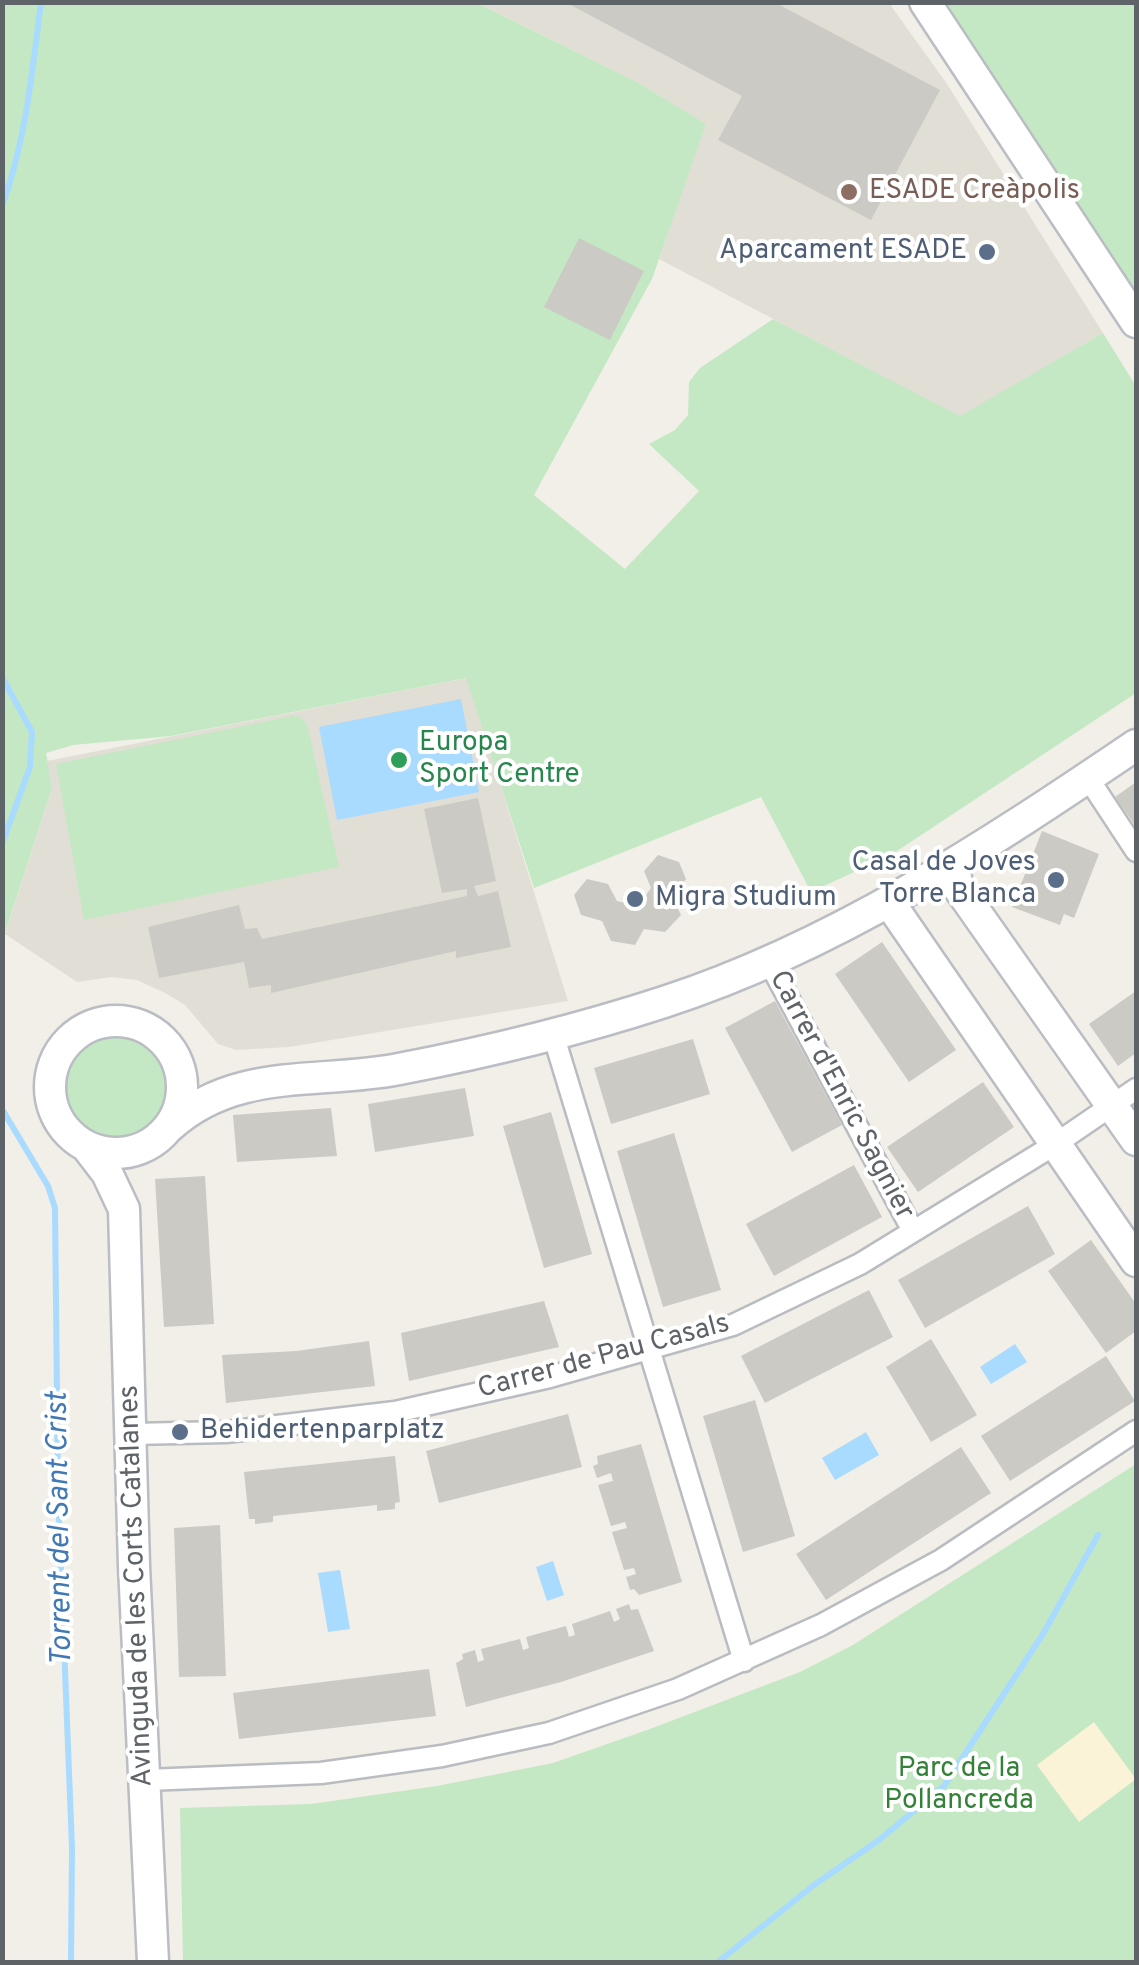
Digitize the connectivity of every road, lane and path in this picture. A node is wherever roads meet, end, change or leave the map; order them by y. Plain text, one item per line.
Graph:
1 (925, 2) edge
2 (1136, 322) edge
3 (1136, 745) edge
4 (1088, 778) junction
5 (1136, 850) edge
6 (953, 865) junction
7 (889, 902) junction
8 (768, 960) junction
9 (553, 1034) junction
10 (175, 1058) junction
11 (244, 1085) junction
12 (1124, 1097) edge
13 (160, 1136) junction
14 (1136, 1140) edge
15 (1054, 1145) junction
16 (87, 1147) junction
17 (124, 1209) junction
18 (913, 1231) junction
19 (1136, 1261) edge
20 (649, 1348) junction
21 (1136, 1431) edge
22 (131, 1434) junction
23 (744, 1662) junction
24 (146, 1780) junction
25 (153, 1962) edge

1 - 2 main road
3 - 4 main road
4 - 5 street
4 - 6 main road
6 - 7 main road
6 - 12 main road
7 - 8 main road
7 - 15 main road
8 - 9 main road
8 - 18 street, Carrer d'Enric Sagnier
9 - 11 main road
9 - 20 street
10 - 11 main road
10 - 13 main road
10 - 16 main road
11 - 13 main road
12 - 14 main road
12 - 15 street, Carrer de Pau Casals
13 - 16 main road
13 - 17 main road, Avinguda de les Corts Catalanes
15 - 18 street, Carrer de Pau Casals
15 - 19 main road
16 - 17 main road, Avinguda de les Corts Catalanes
17 - 22 main road, Avinguda de les Corts Catalanes
18 - 20 street, Carrer de Pau Casals
20 - 22 street, Carrer de Pau Casals
20 - 23 street
21 - 23 street
22 - 24 main road, Avinguda de les Corts Catalanes
23 - 24 street
24 - 25 main road, Avinguda de les Corts Catalanes

